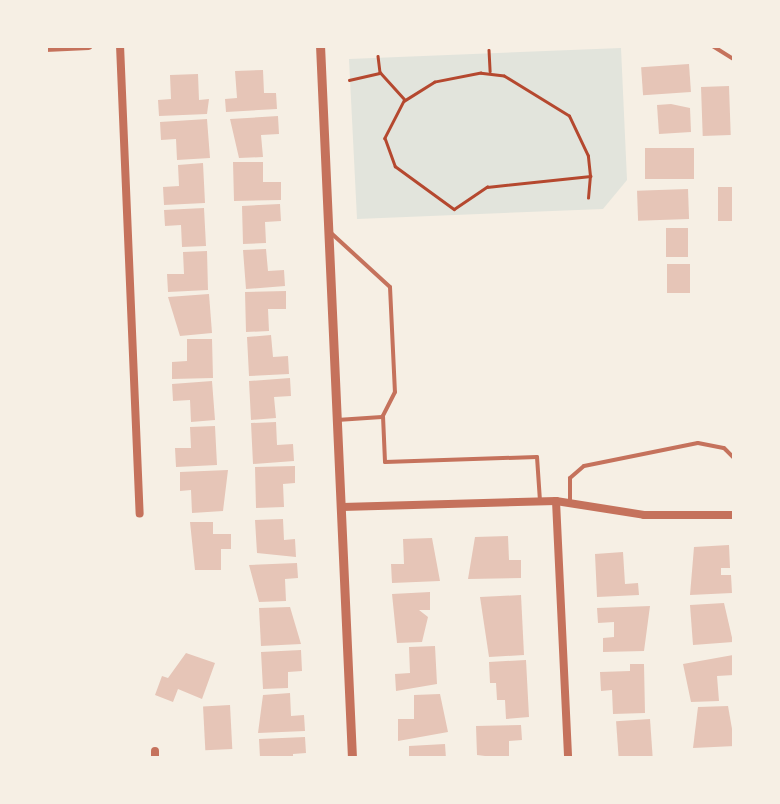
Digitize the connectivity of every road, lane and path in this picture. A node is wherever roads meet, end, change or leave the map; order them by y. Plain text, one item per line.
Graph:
1 (88, 45) edge
2 (120, 45) edge
3 (320, 45) edge
4 (711, 45) edge
5 (45, 47) edge
6 (490, 50) dead end
7 (378, 56) dead end
8 (735, 60) edge
9 (380, 72) junction
10 (490, 73) junction
11 (349, 80) dead end
12 (404, 101) junction
13 (590, 176) junction
14 (588, 198) dead end
15 (328, 230) junction
16 (383, 416) junction
17 (338, 420) junction
18 (735, 459) edge
19 (540, 501) junction
20 (556, 501) junction
21 (570, 502) junction
22 (342, 507) junction
23 (140, 514) dead end
24 (735, 515) edge
25 (352, 759) edge
26 (568, 759) edge

1 - 5 street
2 - 23 street
3 - 15 street
4 - 8 lane
6 - 10 path
7 - 9 path
9 - 11 path
9 - 12 path
10 - 12 path
10 - 13 path
12 - 13 path
13 - 14 path
15 - 16 lane
15 - 17 street
16 - 17 lane
16 - 19 lane
17 - 22 street
18 - 21 lane
19 - 20 street
19 - 22 street
20 - 21 street
20 - 26 street
21 - 24 street
22 - 25 street

